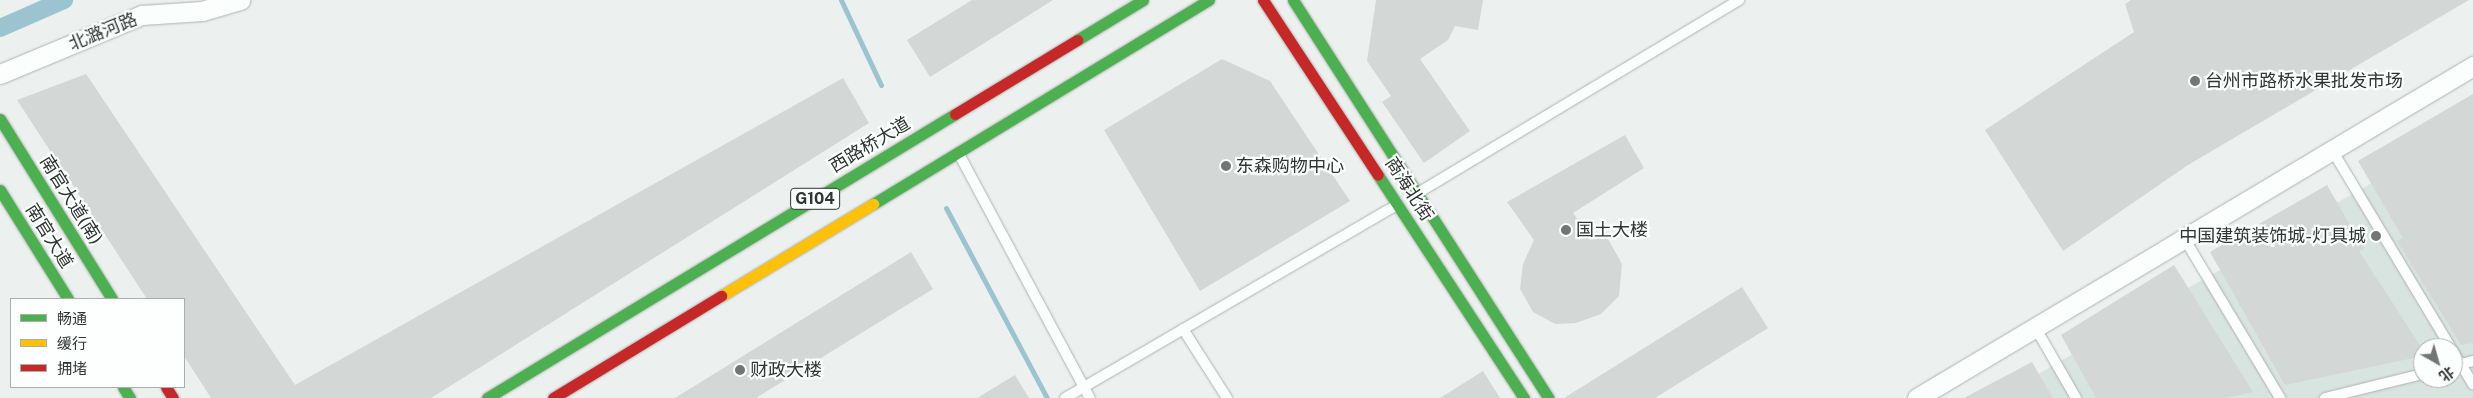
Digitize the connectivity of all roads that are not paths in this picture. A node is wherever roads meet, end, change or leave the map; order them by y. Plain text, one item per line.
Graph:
1 (240, 0) edge
2 (1143, 0) edge
3 (1209, 0) edge
4 (1264, 0) edge
5 (1293, 0) edge
6 (1739, 0) edge
7 (2473, 66) edge
8 (0, 74) edge
9 (0, 119) edge
10 (2332, 150) junction
11 (958, 152) junction
12 (0, 190) edge
13 (1418, 193) junction
14 (1399, 204) junction
15 (2184, 238) junction
16 (67, 298) edge
17 (111, 298) edge
18 (2035, 327) junction
19 (1183, 329) junction
20 (2445, 338) edge
21 (2463, 372) edge
22 (2413, 376) edge
23 (2473, 384) edge
24 (1084, 387) junction
25 (487, 398) edge
26 (553, 398) edge
27 (1065, 398) edge
28 (1090, 398) edge
29 (1226, 398) edge
30 (1524, 398) edge
31 (1550, 398) edge
32 (1917, 398) edge
33 (2076, 398) edge
34 (2280, 398) edge
35 (2325, 398) edge

1 - 8 street, 北潞河路
2 - 25 main road, 西路桥大道 / G104
3 - 11 main road, G104
4 - 14 main road, 商海北街
5 - 13 main road, 商海北街
6 - 13 lane
7 - 10 street
9 - 17 main road, 南官大道(南)
10 - 15 street
10 - 20 lane
11 - 24 lane
11 - 26 main road, G104
12 - 16 main road, 南官大道
13 - 14 lane
13 - 31 main road, 商海北街
14 - 19 lane
14 - 30 main road, 商海北街
15 - 18 street
15 - 34 lane
18 - 32 street
18 - 33 lane
19 - 24 lane
19 - 29 lane
21 - 23 lane
22 - 35 lane
24 - 27 lane
24 - 28 lane

